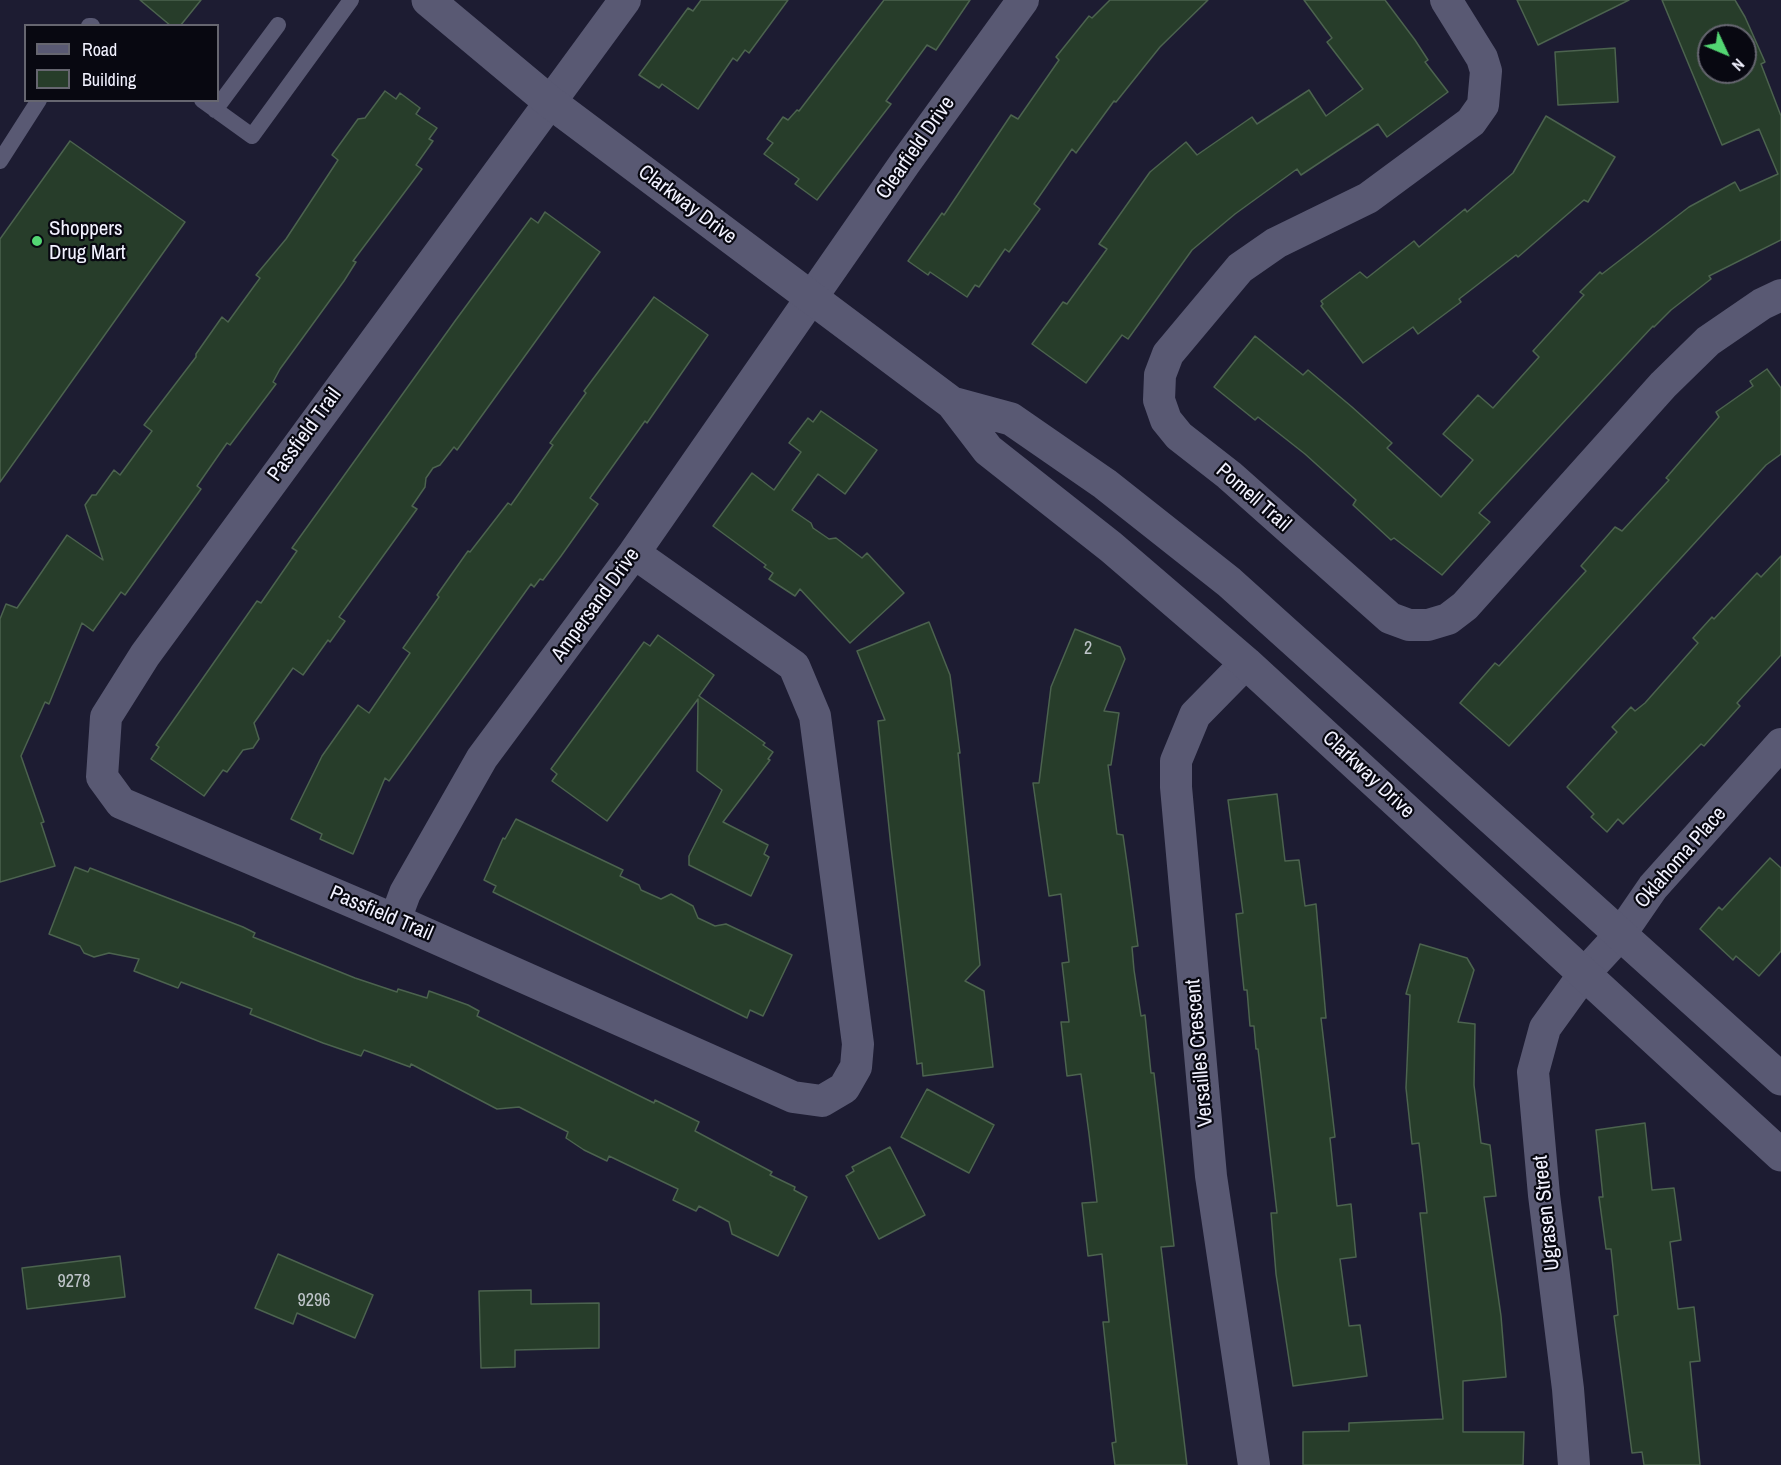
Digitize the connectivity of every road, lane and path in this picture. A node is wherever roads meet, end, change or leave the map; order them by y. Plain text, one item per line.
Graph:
1 (351, 0) edge
2 (428, 0) edge
3 (625, 0) edge
4 (1023, 0) edge
5 (1446, 0) edge
6 (278, 25) dead end
7 (219, 93) edge
8 (38, 102) edge
9 (550, 102) junction
10 (209, 105) edge
11 (0, 161) edge
12 (1781, 295) edge
13 (811, 297) junction
14 (952, 403) junction
15 (634, 553) junction
16 (1246, 663) junction
17 (1781, 744) edge
18 (395, 920) junction
19 (1620, 935) junction
20 (1584, 974) junction
21 (1781, 1079) edge
22 (1781, 1155) edge
23 (1254, 1465) edge
24 (1574, 1465) edge

1 - 10 lane
2 - 9 street, Clarkway Drive
3 - 9 street, Passfield Trail
4 - 13 street, Clearfield Drive
5 - 12 street, Pomell Trail
6 - 7 lane
8 - 11 lane
9 - 13 street, Clarkway Drive
9 - 18 street, Passfield Trail
13 - 14 street, Clarkway Drive
13 - 15 street, Ampersand Drive
14 - 16 street, Clarkway Drive
14 - 19 street, Clarkway Drive
15 - 18 street, Ampersand Drive
15 - 18 street, Passfield Trail
16 - 20 street, Clarkway Drive
16 - 23 street, Versailles Crescent
17 - 19 street, Oklahoma Place
19 - 20 street, Oklahoma Place
19 - 21 street, Clarkway Drive
20 - 22 street, Clarkway Drive
20 - 24 street, Ugrasen Street

